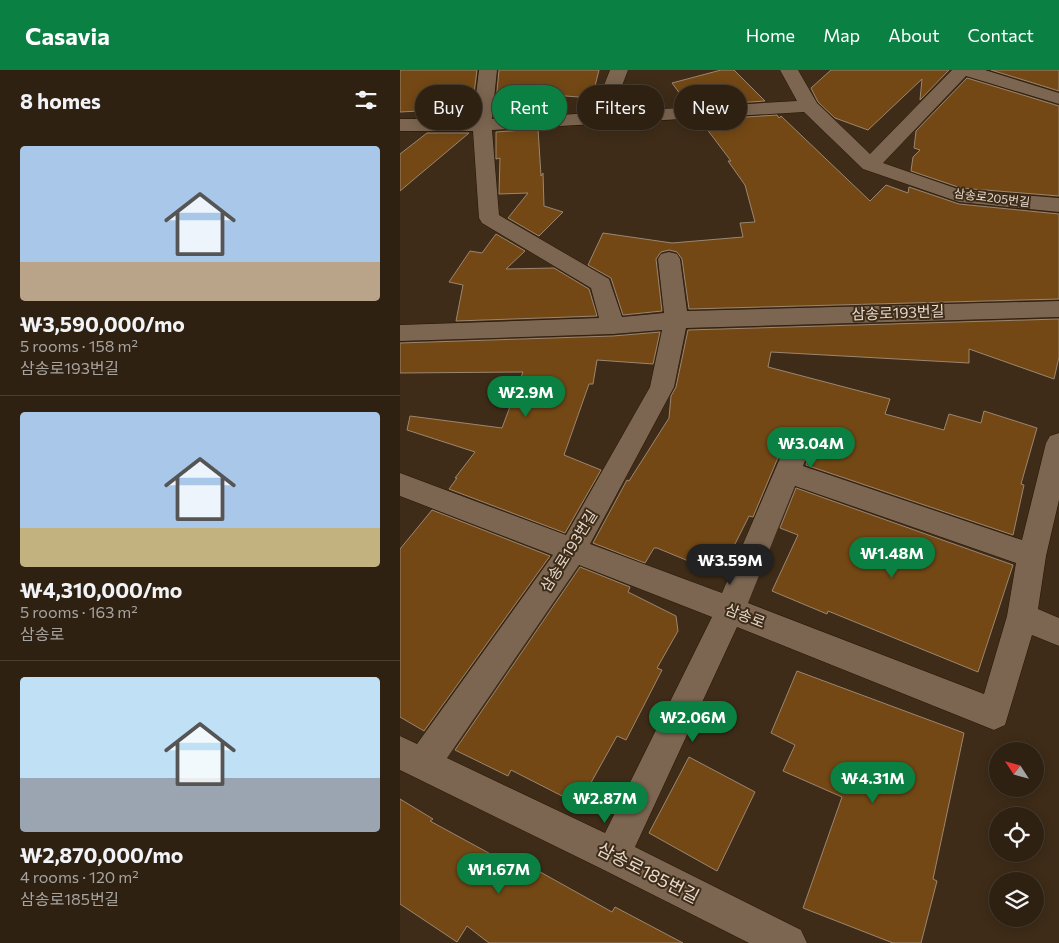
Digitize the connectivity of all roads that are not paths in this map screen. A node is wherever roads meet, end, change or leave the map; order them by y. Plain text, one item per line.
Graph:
1 (488, 70) edge
2 (619, 70) edge
3 (789, 70) edge
4 (962, 70) edge
5 (967, 70) edge
6 (613, 85) edge
7 (1059, 99) edge
8 (810, 106) junction
9 (664, 114) edge
10 (577, 119) edge
11 (400, 125) edge
12 (415, 125) edge
13 (482, 125) junction
14 (870, 165) junction
15 (1059, 205) edge
16 (669, 259) dead end
17 (1059, 309) edge
18 (676, 320) junction
19 (613, 326) junction
20 (400, 333) edge
21 (1059, 442) edge
22 (400, 484) edge
23 (572, 551) junction
24 (1032, 556) junction
25 (730, 610) junction
26 (1022, 616) junction
27 (1059, 632) edge
28 (412, 758) edge
29 (613, 855) junction
30 (788, 943) edge

1 - 13 street
2 - 6 street
3 - 8 street, 삼송로205번길
4 - 14 street
5 - 7 street
8 - 9 street
8 - 14 street, 삼송로205번길
10 - 13 street
11 - 12 street
13 - 19 street
14 - 15 street, 삼송로205번길
16 - 18 street, 삼송로193번길
17 - 18 street, 삼송로193번길
18 - 19 street, 삼송로193번길
18 - 23 street, 삼송로193번길
19 - 20 street, 삼송로193번길
21 - 24 street
22 - 23 street, 삼송로
23 - 25 street, 삼송로
23 - 28 street, 삼송로193번길
24 - 25 street
24 - 26 street
25 - 26 street, 삼송로
25 - 29 street
26 - 27 street
28 - 29 street, 삼송로185번길
29 - 30 street, 삼송로185번길

